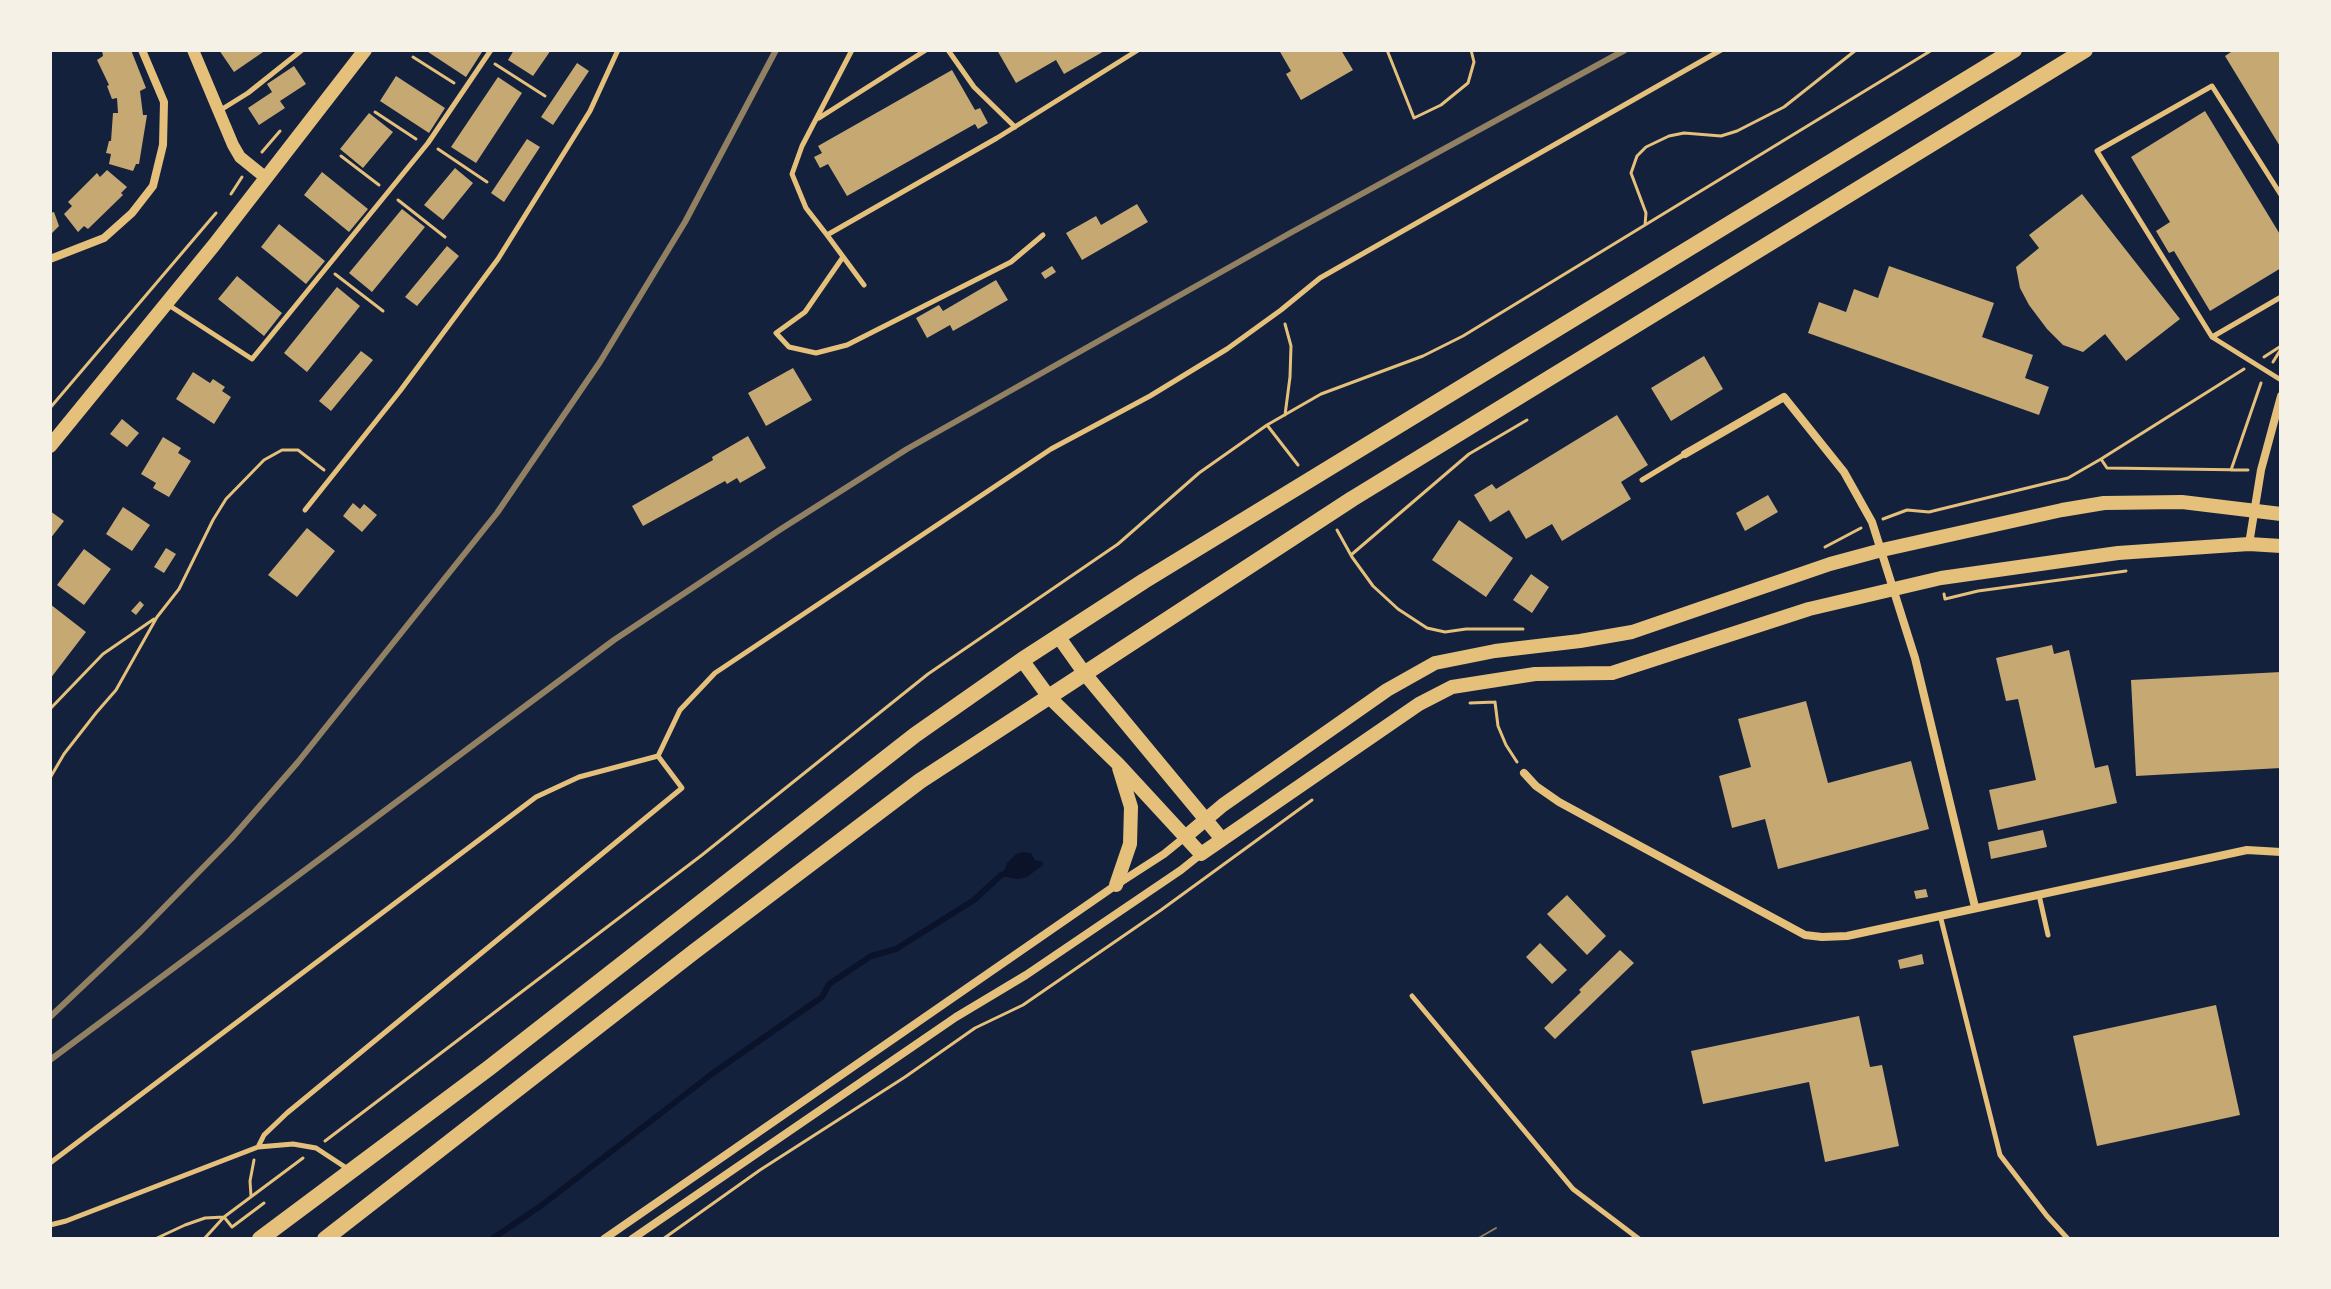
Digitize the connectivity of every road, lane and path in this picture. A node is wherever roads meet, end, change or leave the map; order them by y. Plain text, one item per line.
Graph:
1 (142, 50) edge
2 (193, 50) edge
3 (302, 50) edge
4 (365, 50) edge
5 (491, 50) edge
6 (618, 50) edge
7 (852, 50) edge
8 (926, 50) edge
9 (948, 50) edge
10 (1138, 50) edge
11 (1387, 50) edge
12 (1471, 50) edge
13 (1721, 50) edge
14 (1856, 50) edge
15 (1932, 50) edge
16 (2014, 50) edge
17 (2085, 50) edge
18 (413, 57) dead end
19 (486, 58) junction
20 (464, 90) junction
21 (545, 96) dead end
22 (218, 111) junction
23 (375, 112) dead end
24 (816, 120) junction
25 (284, 125) dead end
26 (1015, 127) junction
27 (427, 144) junction
28 (341, 156) dead end
29 (251, 166) junction
30 (266, 178) junction
31 (487, 182) dead end
32 (388, 192) junction
33 (2281, 195) edge
34 (228, 198) dead end
35 (218, 210) dead end
36 (1645, 225) junction
37 (827, 235) junction
38 (1043, 235) dead end
39 (445, 237) dead end
40 (843, 257) junction
41 (50, 259) edge
42 (327, 267) junction
43 (864, 285) dead end
44 (2281, 297) edge
45 (166, 303) junction
46 (1281, 310) junction
47 (383, 311) dead end
48 (2212, 337) junction
49 (2281, 348) edge
50 (2254, 363) junction
51 (2267, 371) junction
52 (2281, 380) edge
53 (2281, 396) edge
54 (50, 408) edge
55 (1285, 415) junction
56 (1527, 420) dead end
57 (1267, 425) junction
58 (50, 446) edge
59 (1685, 454) joint
60 (2101, 459) junction
61 (1298, 465) dead end
62 (2231, 470) junction
63 (2261, 470) junction
64 (332, 476) junction
65 (1642, 480) dead end
66 (305, 510) dead end
67 (2253, 510) junction
68 (2281, 514) edge
69 (1872, 522) junction
70 (1335, 526) dead end
71 (2249, 544) junction
72 (2281, 546) edge
73 (1825, 547) dead end
74 (1882, 550) junction
75 (1351, 555) junction
76 (2129, 570) dead end
77 (1893, 589) junction
78 (1945, 599) dead end
79 (157, 617) junction
80 (1527, 629) dead end
81 (1058, 636) junction
82 (1022, 660) junction
83 (1085, 674) junction
84 (1049, 697) junction
85 (1470, 703) dead end
86 (50, 709) edge
87 (658, 756) junction
88 (1118, 764) junction
89 (1524, 773) joint
90 (50, 778) edge
91 (1311, 801) dead end
92 (1206, 820) junction
93 (1185, 837) junction
94 (1221, 838) junction
95 (2281, 852) edge
96 (1201, 854) junction
97 (1116, 885) junction
98 (2039, 895) junction
99 (1975, 907) junction
100 (1939, 915) junction
101 (2048, 935) dead end
102 (1412, 996) dead end
103 (258, 1147) junction
104 (316, 1148) junction
105 (50, 1163) edge
106 (350, 1170) junction
107 (251, 1196) junction
108 (264, 1203) dead end
109 (224, 1217) junction
110 (50, 1225) edge
111 (155, 1239) edge
112 (204, 1239) edge
113 (260, 1239) edge
114 (325, 1239) edge
115 (604, 1239) edge
116 (632, 1239) edge
117 (663, 1239) edge
118 (1639, 1239) edge
119 (2068, 1239) edge

1 - 41 street
2 - 22 street
3 - 22 lane
4 - 30 main road
5 - 19 lane
6 - 64 lane
7 - 24 lane
8 - 24 lane
9 - 26 lane
10 - 26 lane
11 - 12 path
13 - 46 lane
14 - 36 path
15 - 36 path
16 - 81 highway
17 - 83 highway
18 - 20 path
19 - 20 lane
19 - 21 path
20 - 27 lane
22 - 29 street
23 - 27 path
24 - 37 lane
25 - 29 path
26 - 37 lane
27 - 31 path
27 - 32 lane
28 - 32 path
29 - 30 street
29 - 34 path
30 - 45 main road
32 - 39 path
32 - 42 lane
33 - 48 lane
35 - 54 path
36 - 55 path
37 - 40 lane
38 - 40 lane
40 - 43 lane
42 - 45 lane
42 - 47 path
44 - 48 lane
45 - 58 main road
46 - 55 path
46 - 87 lane
48 - 50 lane
49 - 50 path
49 - 51 path
50 - 51 lane
50 - 60 path
51 - 52 lane
51 - 62 path
53 - 63 street
55 - 57 path
56 - 75 path
57 - 61 path
57 - 104 path
59 - 65 lane
59 - 69 street
60 - 62 path
60 - 69 path
62 - 63 path
63 - 67 street
64 - 66 lane
64 - 79 path
67 - 68 main road
67 - 71 street
67 - 74 main road
69 - 73 path
69 - 74 street
70 - 75 path
71 - 72 main road
71 - 77 main road
74 - 77 street
74 - 92 main road
75 - 80 path
76 - 78 path
77 - 94 main road
77 - 99 street
79 - 86 path
79 - 90 path
81 - 82 highway
81 - 83 main road
82 - 84 main road
82 - 106 highway
83 - 84 highway
83 - 92 main road
84 - 88 main road
84 - 114 highway
85 - 89 path
87 - 103 lane
87 - 105 lane
88 - 93 main road
88 - 97 main road
89 - 100 street
91 - 117 path
92 - 93 main road
92 - 94 main road
93 - 96 main road
93 - 97 street
94 - 96 main road
95 - 98 street
96 - 116 street
97 - 115 street
98 - 99 street
98 - 101 lane
99 - 100 street
100 - 119 lane
102 - 118 lane
103 - 104 lane
103 - 107 path
103 - 110 lane
104 - 106 lane
104 - 107 path
106 - 113 highway
107 - 109 path
108 - 109 path
109 - 111 path
109 - 112 path

